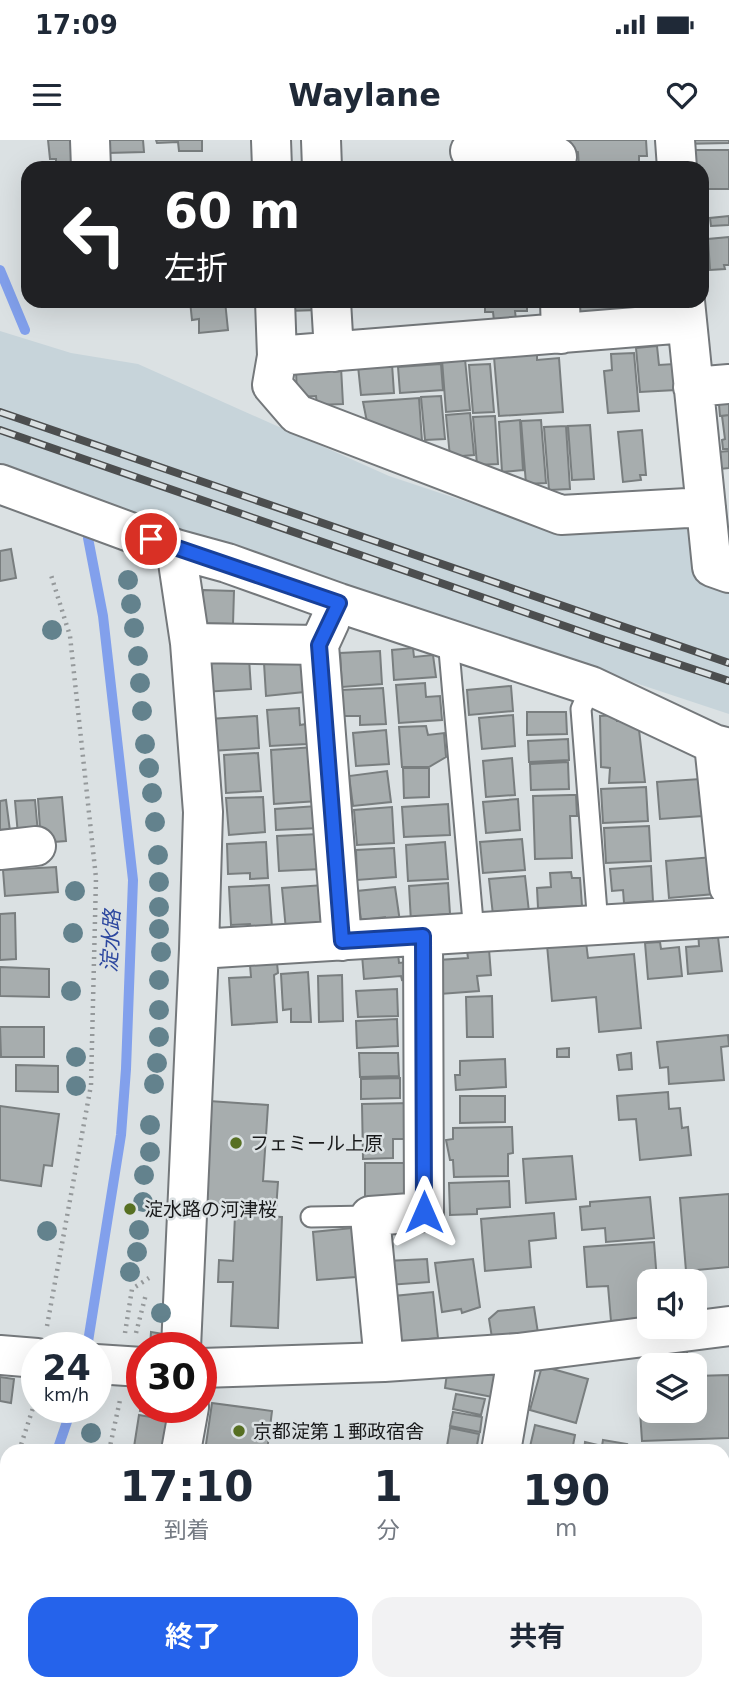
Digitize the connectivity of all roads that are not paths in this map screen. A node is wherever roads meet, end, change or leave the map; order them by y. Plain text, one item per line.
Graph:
1 (90, 140) edge
2 (271, 140) edge
3 (321, 140) edge
4 (676, 140) edge
5 (470, 151) dead end
6 (558, 155) edge
7 (92, 161) edge
8 (272, 161) edge
9 (322, 161) edge
10 (677, 161) edge
11 (275, 308) edge
12 (331, 308) edge
13 (686, 312) edge
14 (560, 317) edge
15 (334, 352) junction
16 (277, 356) junction
17 (711, 386) edge
18 (0, 484) edge
19 (706, 507) junction
20 (176, 549) junction
21 (729, 573) edge
22 (339, 603) junction
23 (448, 639) junction
24 (190, 643) junction
25 (319, 645) junction
26 (591, 686) junction
27 (722, 746) edge
28 (729, 887) edge
29 (729, 917) edge
30 (598, 925) junction
31 (474, 933) junction
32 (423, 936) junction
33 (342, 941) junction
34 (199, 949) junction
35 (370, 1216) junction
36 (311, 1217) dead end
37 (729, 1326) edge
38 (182, 1332) edge
39 (518, 1353) junction
40 (0, 1355) edge
41 (21, 1357) edge
42 (384, 1362) junction
43 (217, 1367) edge
44 (186, 1423) edge
45 (182, 1444) edge
46 (502, 1444) edge

1 - 7 street
2 - 8 street
3 - 9 street
4 - 10 street
5 - 6 street
11 - 16 street
12 - 15 street
13 - 14 street
13 - 17 street
14 - 15 street
15 - 16 street
16 - 19 street
17 - 19 street
18 - 20 street
19 - 21 street
20 - 22 street
20 - 24 street
22 - 23 street
22 - 25 street
23 - 26 street
23 - 31 lane
24 - 25 street
24 - 34 street
25 - 33 street
26 - 27 street
26 - 30 lane
27 - 28 street
29 - 30 street
30 - 31 street
31 - 32 street
32 - 33 street
32 - 35 street
33 - 34 street
34 - 38 street
35 - 36 lane
35 - 42 street
37 - 39 street
39 - 42 street
39 - 46 street
40 - 41 street
42 - 43 street
44 - 45 street

